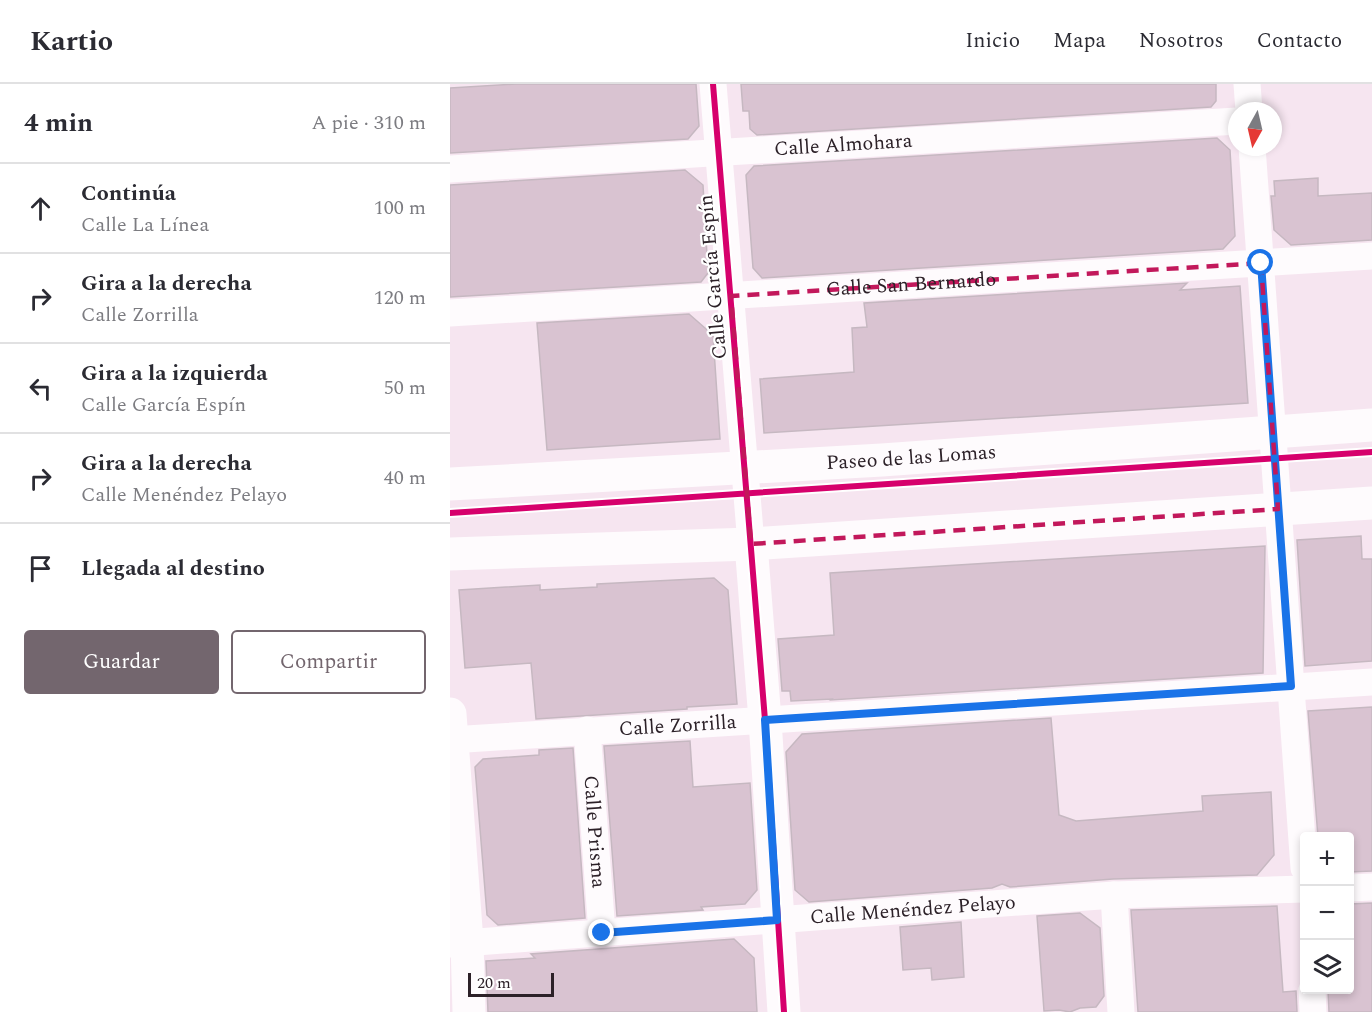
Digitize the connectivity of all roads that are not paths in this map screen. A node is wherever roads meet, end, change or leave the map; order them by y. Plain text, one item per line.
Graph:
1 (713, 84) edge
2 (1247, 84) edge
3 (1248, 102) edge
4 (1228, 122) edge
5 (719, 153) junction
6 (1253, 156) edge
7 (450, 169) edge
8 (1372, 256) edge
9 (1261, 263) junction
10 (731, 296) junction
11 (450, 313) edge
12 (1372, 425) edge
13 (1274, 432) junction
14 (745, 467) junction
15 (450, 484) edge
16 (1372, 503) edge
17 (1278, 509) junction
18 (751, 544) junction
19 (450, 555) edge
20 (1372, 682) edge
21 (1291, 686) junction
22 (765, 720) junction
23 (587, 730) junction
24 (451, 731) edge
25 (1302, 832) edge
26 (1354, 888) edge
27 (1372, 888) edge
28 (1300, 889) edge
29 (1114, 895) junction
30 (777, 920) junction
31 (602, 933) junction
32 (459, 943) edge
33 (1312, 994) edge
34 (469, 1012) edge
35 (784, 1012) edge
36 (1121, 1012) edge
37 (1313, 1012) edge

1 - 5 street, Calle García Espín
2 - 3 street
4 - 5 street, Calle Almohara
5 - 7 street, Calle Almohara
5 - 10 street, Calle García Espín
6 - 9 street
8 - 9 street, Calle San Bernardo
9 - 10 street, Calle San Bernardo
9 - 13 street
10 - 11 street, Calle San Bernardo
10 - 14 street, Calle García Espín
12 - 13 main road, Paseo de las Lomas
13 - 14 main road, Paseo de las Lomas
13 - 17 street
14 - 15 main road, Paseo de las Lomas
14 - 18 street, Calle García Espín
16 - 17 main road
17 - 18 main road
17 - 21 street
18 - 19 main road
18 - 22 main road
20 - 21 street, Calle Zorrilla
21 - 22 street, Calle Zorrilla
21 - 25 street
22 - 23 street, Calle Zorrilla
22 - 30 main road
23 - 24 street, Calle Zorrilla
23 - 31 street, Calle Prisma
24 - 32 main road
26 - 27 street
28 - 29 street, Calle Menéndez Pelayo
29 - 30 street, Calle Menéndez Pelayo
29 - 36 street
30 - 31 street, Calle Menéndez Pelayo
30 - 35 main road
31 - 32 street, Calle Menéndez Pelayo
32 - 34 main road
33 - 37 street

